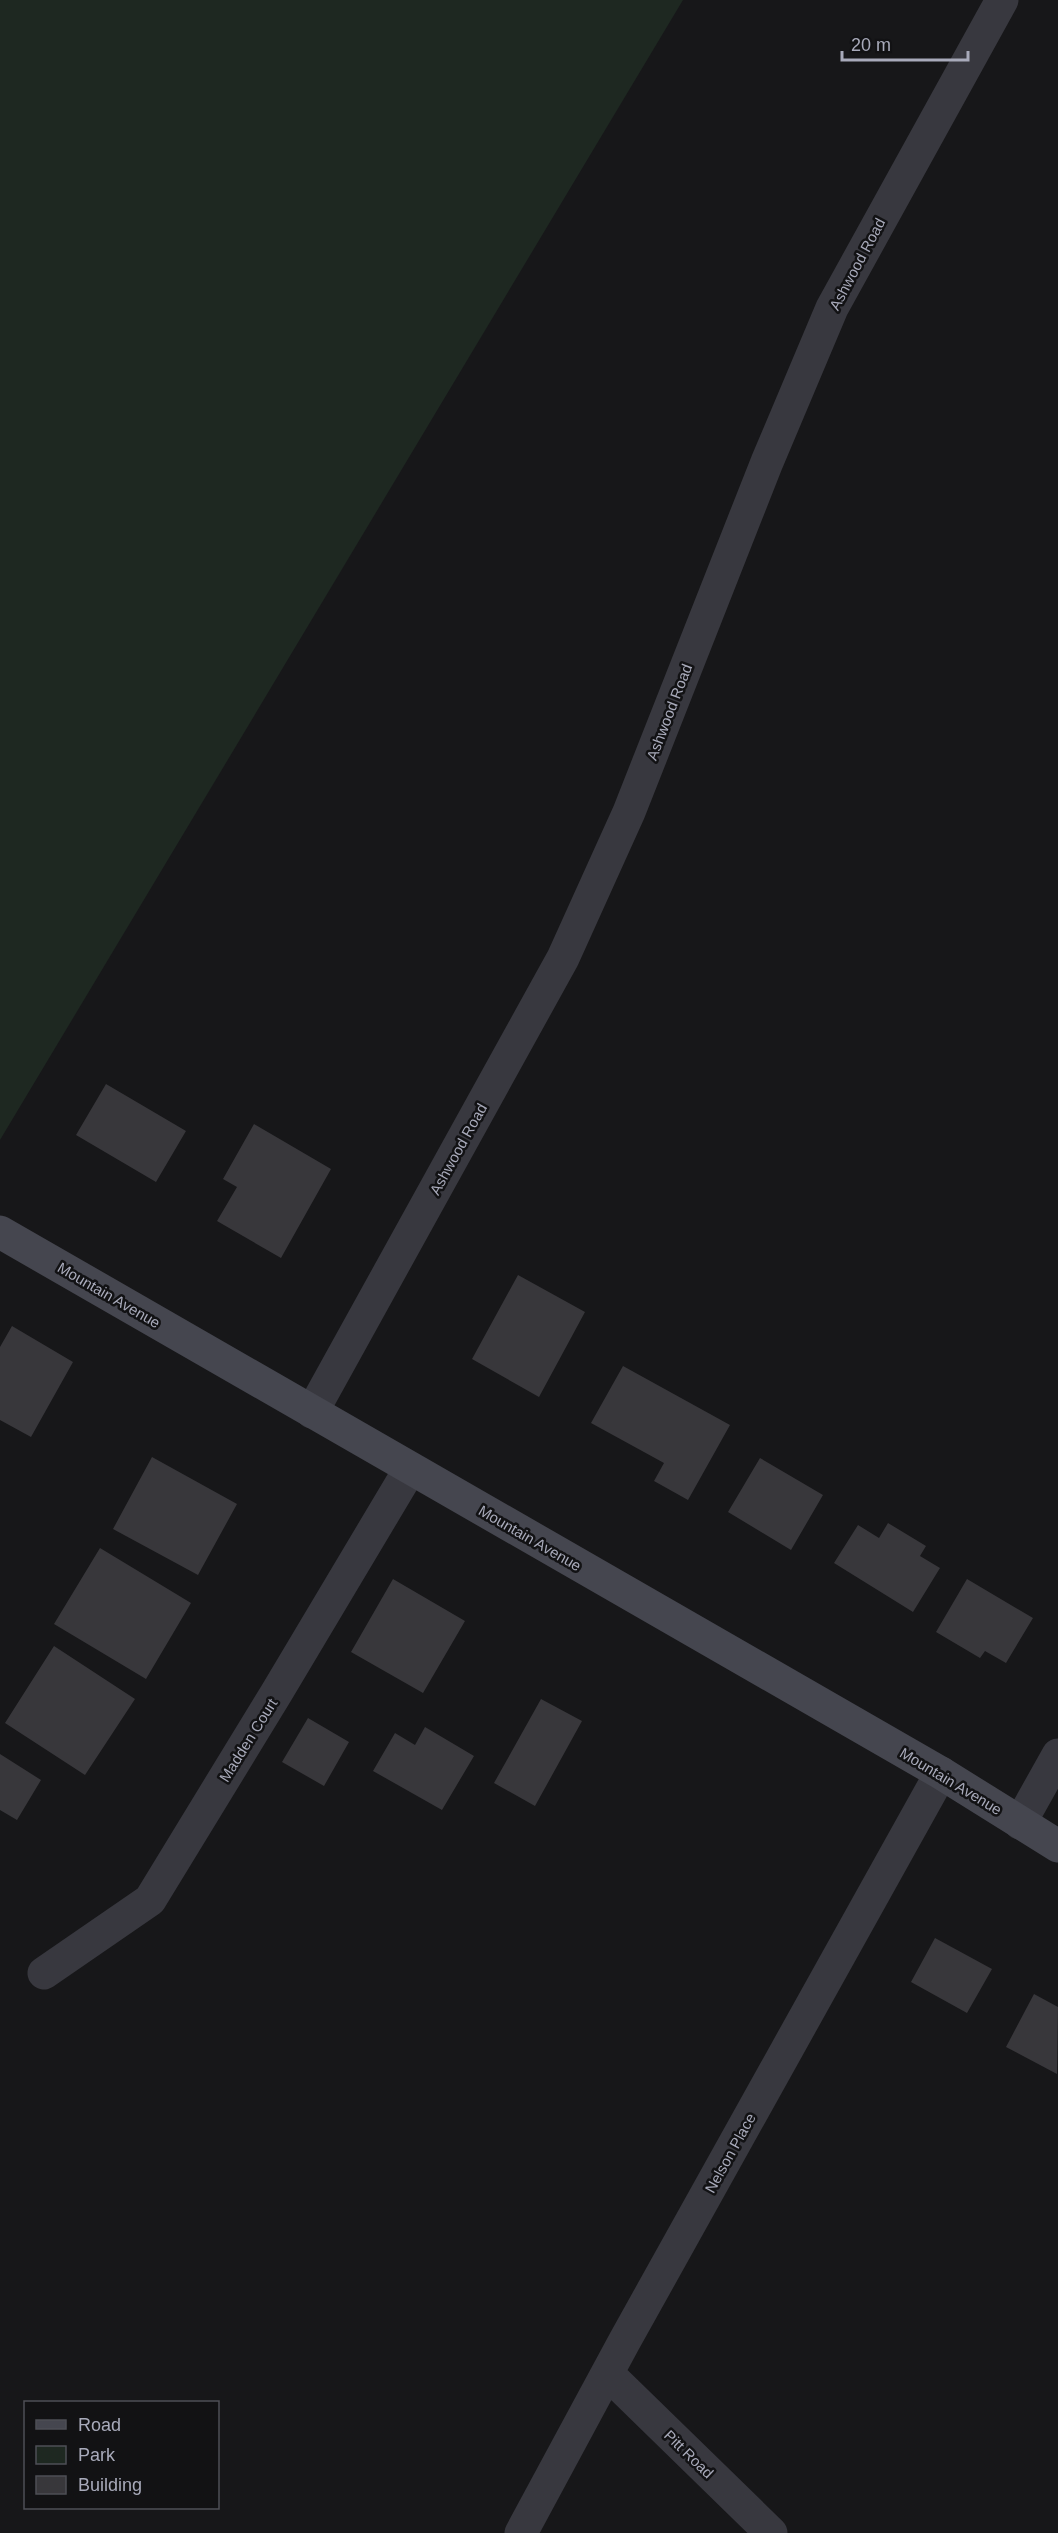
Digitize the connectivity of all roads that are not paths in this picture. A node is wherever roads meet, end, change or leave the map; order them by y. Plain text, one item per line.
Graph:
1 (1002, 0) edge
2 (0, 1232) edge
3 (312, 1412) junction
4 (410, 1469) junction
5 (1058, 1755) edge
6 (941, 1773) junction
7 (1020, 1823) junction
8 (1058, 1846) edge
9 (44, 1973) dead end
10 (609, 2374) junction
11 (521, 2533) edge
12 (771, 2533) edge

1 - 3 street, Ashwood Road
2 - 3 street, Mountain Avenue
3 - 4 street, Mountain Avenue
4 - 6 street, Mountain Avenue
4 - 9 street, Madden Court
5 - 7 street
6 - 7 street, Mountain Avenue
6 - 10 street, Nelson Place
7 - 8 street, Mountain Avenue
10 - 11 street, Nelson Place
10 - 12 street, Pitt Road

